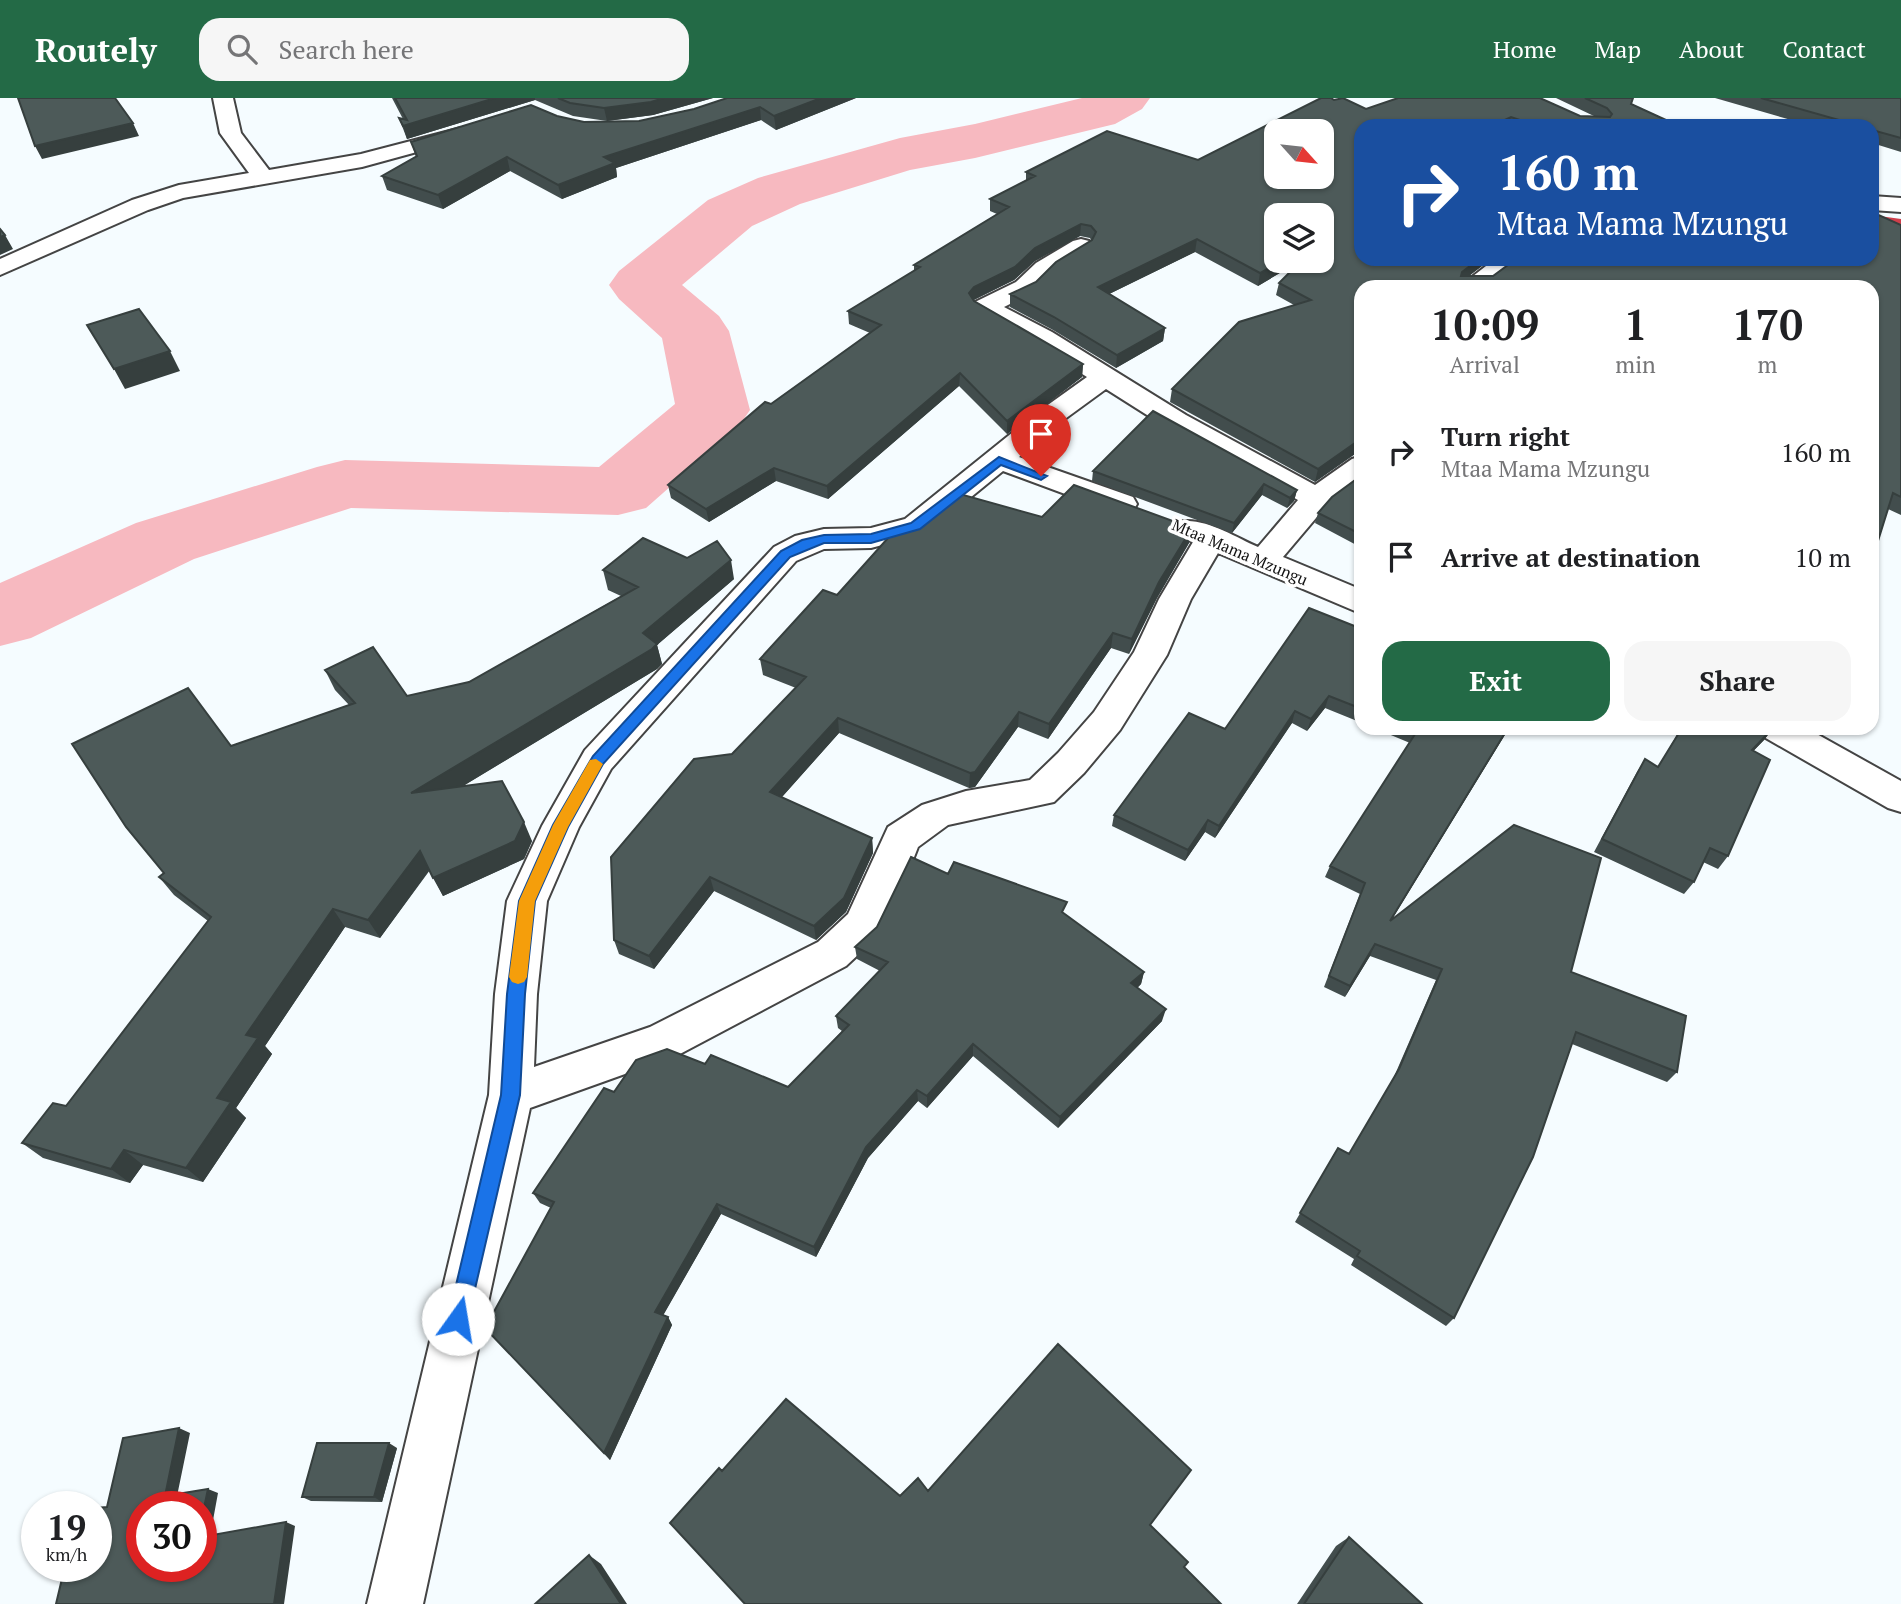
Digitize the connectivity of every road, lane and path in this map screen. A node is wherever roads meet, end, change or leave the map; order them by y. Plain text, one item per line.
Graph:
1 (223, 98) edge
2 (479, 129) edge
3 (262, 176) junction
4 (1879, 203) edge
5 (1901, 205) edge
6 (1081, 246) edge
7 (1501, 266) edge
8 (0, 268) edge
9 (1481, 280) edge
10 (1103, 378) junction
11 (999, 460) junction
12 (1354, 471) edge
13 (1316, 498) junction
14 (1211, 537) junction
15 (1263, 561) junction
16 (1354, 600) edge
17 (1789, 735) edge
18 (1901, 798) edge
19 (510, 1095) junction
20 (395, 1604) edge

1 - 3 street
2 - 3 street
3 - 8 street
4 - 5 street
6 - 10 street
7 - 9 street
10 - 11 street
10 - 13 street
11 - 14 street, Mtaa Mama Mzungu
11 - 19 street
12 - 13 street
13 - 15 street
14 - 15 street, Mtaa Mama Mzungu
14 - 19 street
15 - 16 street, Mtaa Mama Mzungu
17 - 18 street
19 - 20 street

